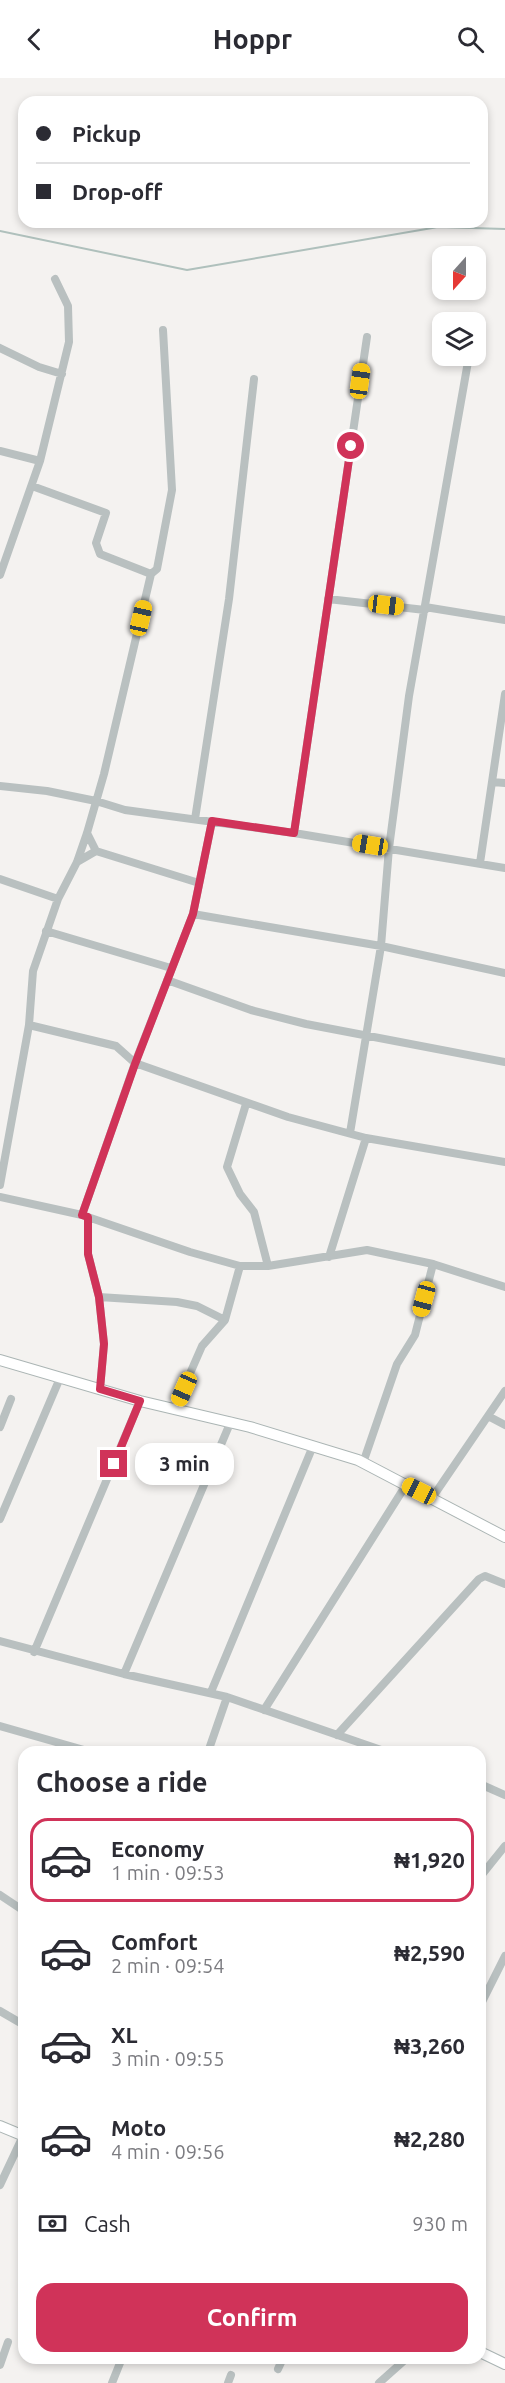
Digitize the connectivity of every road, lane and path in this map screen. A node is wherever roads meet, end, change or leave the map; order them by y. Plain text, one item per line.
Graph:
1 (55, 279) dead end
2 (163, 330) dead end
3 (367, 337) dead end
4 (0, 348) edge
5 (467, 366) edge
6 (62, 374) junction
7 (255, 379) dead end
8 (0, 451) edge
9 (40, 461) junction
10 (32, 486) junction
11 (151, 573) junction
12 (0, 575) edge
13 (328, 599) junction
14 (425, 609) junction
15 (505, 620) edge
16 (505, 694) edge
17 (492, 782) junction
18 (505, 783) edge
19 (0, 786) edge
20 (96, 801) junction
21 (195, 819) junction
22 (212, 821) junction
23 (87, 833) junction
24 (294, 833) junction
25 (389, 848) junction
26 (96, 851) junction
27 (77, 862) junction
28 (480, 863) junction
29 (505, 868) edge
30 (0, 879) edge
31 (200, 883) junction
32 (58, 899) junction
33 (193, 914) junction
34 (46, 931) junction
35 (381, 946) junction
36 (171, 968) junction
37 (505, 973) edge
38 (167, 980) junction
39 (29, 1025) junction
40 (368, 1035) junction
41 (505, 1062) edge
42 (135, 1064) junction
43 (246, 1104) junction
44 (350, 1133) junction
45 (366, 1137) junction
46 (505, 1162) edge
47 (0, 1185) edge
48 (0, 1197) edge
49 (85, 1216) junction
50 (329, 1257) junction
51 (434, 1264) junction
52 (240, 1266) junction
53 (268, 1266) junction
54 (505, 1287) edge
55 (99, 1297) junction
56 (225, 1320) junction
57 (0, 1360) edge
58 (60, 1378) junction
59 (100, 1389) junction
60 (505, 1391) edge
61 (11, 1399) dead end
62 (140, 1401) junction
63 (174, 1410) junction
64 (488, 1416) junction
65 (231, 1421) junction
66 (505, 1425) edge
67 (0, 1427) edge
68 (313, 1446) junction
69 (363, 1463) junction
70 (406, 1485) junction
71 (432, 1498) junction
72 (0, 1519) edge
73 (505, 1537) edge
74 (505, 1584) edge
75 (0, 1641) edge
76 (34, 1652) junction
77 (124, 1674) junction
78 (211, 1692) junction
79 (227, 1697) junction
80 (264, 1710) junction
81 (0, 1726) edge
82 (337, 1735) junction
83 (71, 1746) edge
84 (210, 1746) edge
85 (369, 1746) edge
86 (486, 1786) edge
87 (505, 1794) edge
88 (505, 1846) edge
89 (486, 1870) edge
90 (0, 1895) edge
91 (18, 1907) edge
92 (505, 1956) edge
93 (486, 1994) edge
94 (0, 2011) edge
95 (18, 2022) edge
96 (0, 2126) edge
97 (18, 2134) edge
98 (18, 2148) edge
99 (0, 2185) edge
100 (8, 2342) dead end
101 (486, 2355) edge
102 (120, 2364) edge
103 (280, 2364) edge
104 (400, 2364) edge
105 (505, 2364) edge
106 (0, 2365) edge
107 (278, 2369) dead end
108 (231, 2375) dead end
109 (112, 2383) edge
110 (228, 2383) edge
111 (379, 2383) edge

1 - 6 street
2 - 11 street
3 - 13 street
4 - 6 street
5 - 14 street
6 - 9 street
7 - 21 street
8 - 9 street
9 - 10 street
10 - 11 street
10 - 12 street
11 - 20 street
13 - 14 street
13 - 24 street
14 - 15 street
14 - 25 street
16 - 17 street
17 - 18 street
17 - 28 street
19 - 20 street
20 - 21 street
20 - 23 street
21 - 22 street
22 - 24 street
22 - 31 street
23 - 26 street
23 - 27 street
24 - 25 street
25 - 28 street
25 - 35 street
26 - 27 street
26 - 31 street
27 - 32 street
28 - 29 street
30 - 32 street
31 - 33 street
32 - 34 street
33 - 35 street
33 - 36 street
34 - 36 street
34 - 39 street
35 - 37 street
35 - 40 street
36 - 38 street
38 - 40 street
38 - 42 street
39 - 42 street
39 - 47 street
40 - 41 street
40 - 44 street
42 - 43 street
42 - 49 street
43 - 44 street
43 - 53 street
44 - 45 street
45 - 46 street
45 - 50 street
48 - 49 street
49 - 52 street
49 - 55 street
50 - 51 street
50 - 53 street
51 - 54 street
51 - 69 street
52 - 53 street
52 - 56 street
55 - 56 street
55 - 59 street
56 - 63 street
57 - 58 street
58 - 59 street
58 - 72 street
59 - 62 street
60 - 64 street
61 - 67 street
62 - 63 street
62 - 76 street
63 - 65 street
64 - 66 street
64 - 71 street
65 - 68 street
65 - 77 street
68 - 69 street
68 - 78 street
69 - 70 street
70 - 71 street
70 - 80 street
71 - 73 street
74 - 82 street
75 - 76 street
76 - 77 street
77 - 78 street
78 - 79 street
79 - 80 street
79 - 84 street
80 - 82 street
81 - 83 street
82 - 85 street
86 - 87 street
88 - 89 street
90 - 91 street
92 - 93 street
94 - 95 street
96 - 97 street
98 - 99 street
100 - 106 street
101 - 105 street
102 - 109 street
103 - 107 street
104 - 111 street
108 - 110 street

